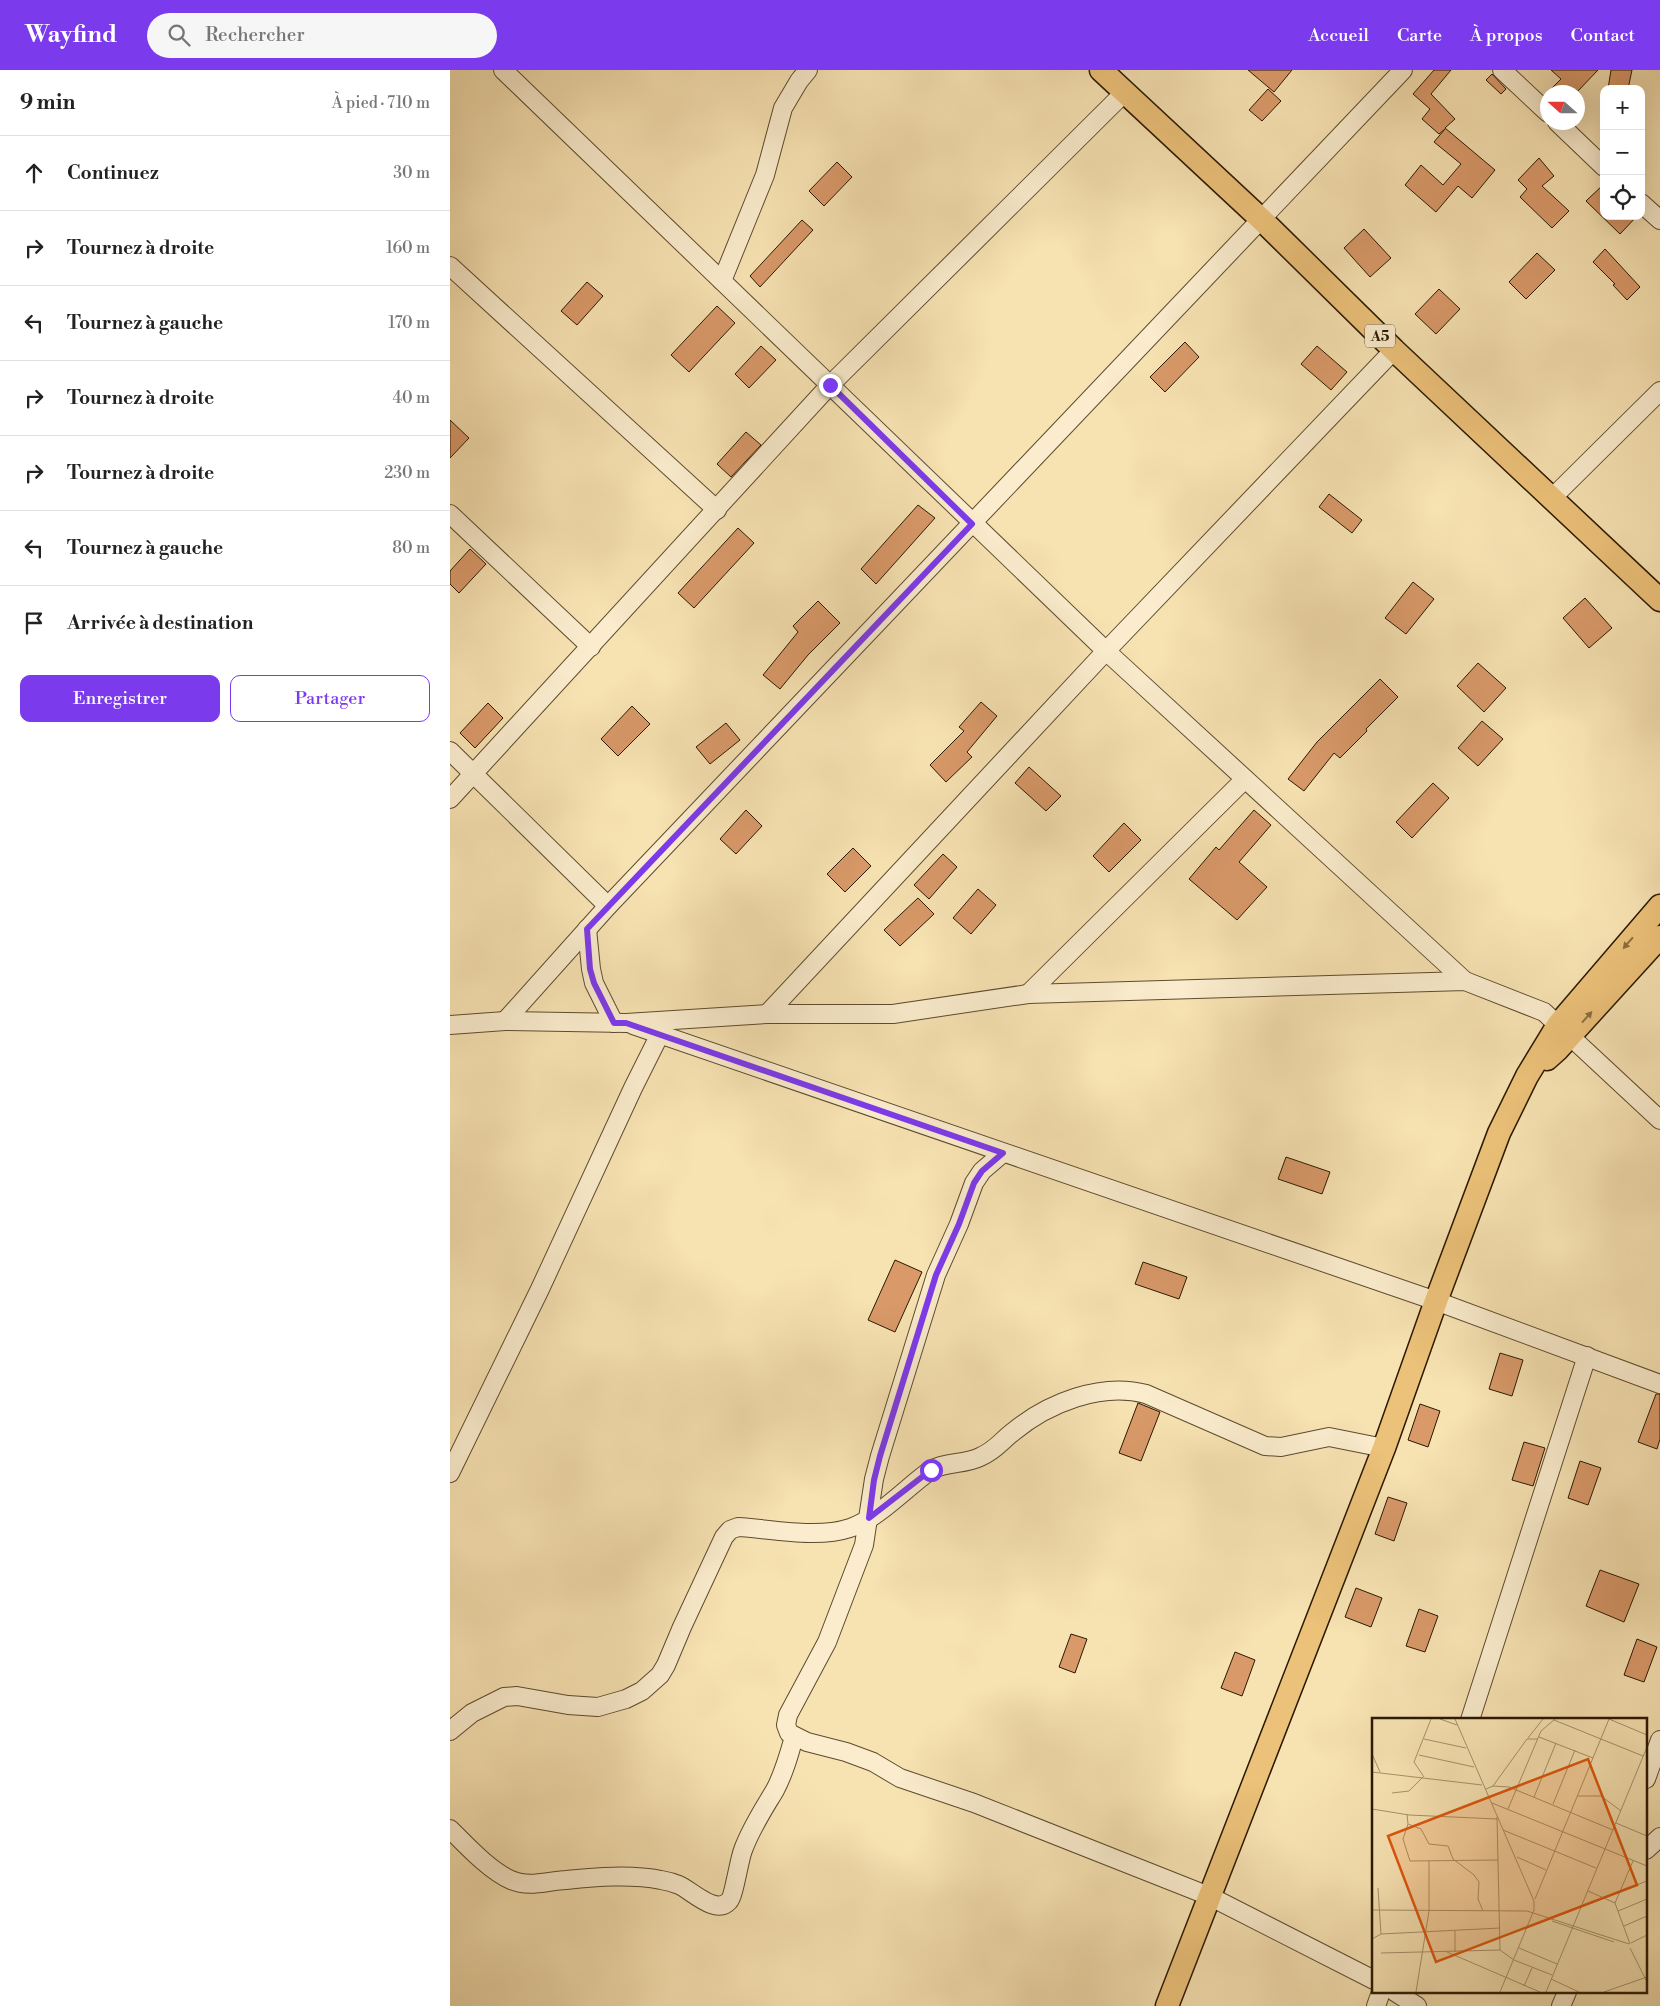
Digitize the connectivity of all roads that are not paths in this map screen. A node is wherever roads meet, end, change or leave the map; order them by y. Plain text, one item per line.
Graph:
1 (503, 70) edge
2 (808, 70) edge
3 (1101, 70) edge
4 (1403, 70) edge
5 (1502, 70) edge
6 (1125, 92) junction
7 (1540, 106) edge
8 (1565, 130) edge
9 (1600, 163) edge
10 (1645, 207) edge
11 (1262, 220) junction
12 (1660, 220) edge
13 (450, 266) edge
14 (722, 281) junction
15 (1394, 350) junction
16 (830, 385) junction
17 (1660, 391) edge
18 (1552, 498) junction
19 (717, 510) junction
20 (450, 514) edge
21 (972, 524) junction
22 (1660, 600) edge
23 (591, 647) junction
24 (1106, 651) junction
25 (450, 751) edge
26 (475, 774) junction
27 (1245, 779) junction
28 (450, 799) edge
29 (608, 906) junction
30 (1660, 906) edge
31 (587, 929) junction
32 (1660, 937) edge
33 (1465, 981) junction
34 (1028, 994) junction
35 (767, 1014) junction
36 (505, 1021) junction
37 (620, 1023) junction
38 (450, 1025) edge
39 (1564, 1030) junction
40 (660, 1034) junction
41 (1660, 1120) edge
42 (1003, 1153) junction
43 (1436, 1301) junction
44 (1587, 1356) junction
45 (1660, 1384) edge
46 (1384, 1448) junction
47 (450, 1473) edge
48 (869, 1518) junction
49 (1471, 1718) edge
50 (450, 1732) edge
51 (794, 1737) junction
52 (1660, 1740) edge
53 (1648, 1773) edge
54 (450, 1829) edge
55 (1660, 1837) edge
56 (1648, 1848) edge
57 (1209, 1896) junction
58 (1372, 1979) edge
59 (1380, 1994) edge
60 (1398, 1994) edge
61 (1566, 1994) edge
62 (1167, 2006) edge
63 (1376, 2006) edge
64 (1417, 2006) edge
65 (1561, 2006) edge

1 - 14 street
2 - 14 street
3 - 6 main road, A5
4 - 11 street
5 - 7 street
6 - 11 main road, A5
6 - 16 street
8 - 9 street
10 - 12 street
11 - 15 main road, A5
11 - 21 street
13 - 19 street
14 - 16 street
15 - 18 main road, A5
15 - 24 street
16 - 19 street
16 - 21 street
17 - 18 street
18 - 22 main road, A5
19 - 23 street
20 - 23 street
21 - 24 street
21 - 29 street
23 - 26 street
24 - 27 street
24 - 35 street
25 - 26 street
26 - 28 street
26 - 29 street
27 - 33 street
27 - 34 street
29 - 31 street
30 -> 39 main road
31 - 36 street
31 - 37 street
39 -> 32 main road
33 - 34 street
33 - 39 street
34 - 35 street
35 - 37 street
36 - 37 street
36 - 38 street
37 - 40 street
39 - 41 street
39 - 43 main road
40 - 42 street
40 - 47 street
42 - 43 street
42 - 48 street
43 - 44 street
43 - 46 main road
44 - 45 street
44 - 49 street
46 - 48 street
46 - 57 main road
48 - 50 street
48 - 51 street
51 - 54 street
51 - 57 street
52 - 53 street
55 - 56 street
57 - 58 street
57 - 62 main road
59 - 63 street
60 - 64 street
61 - 65 street

